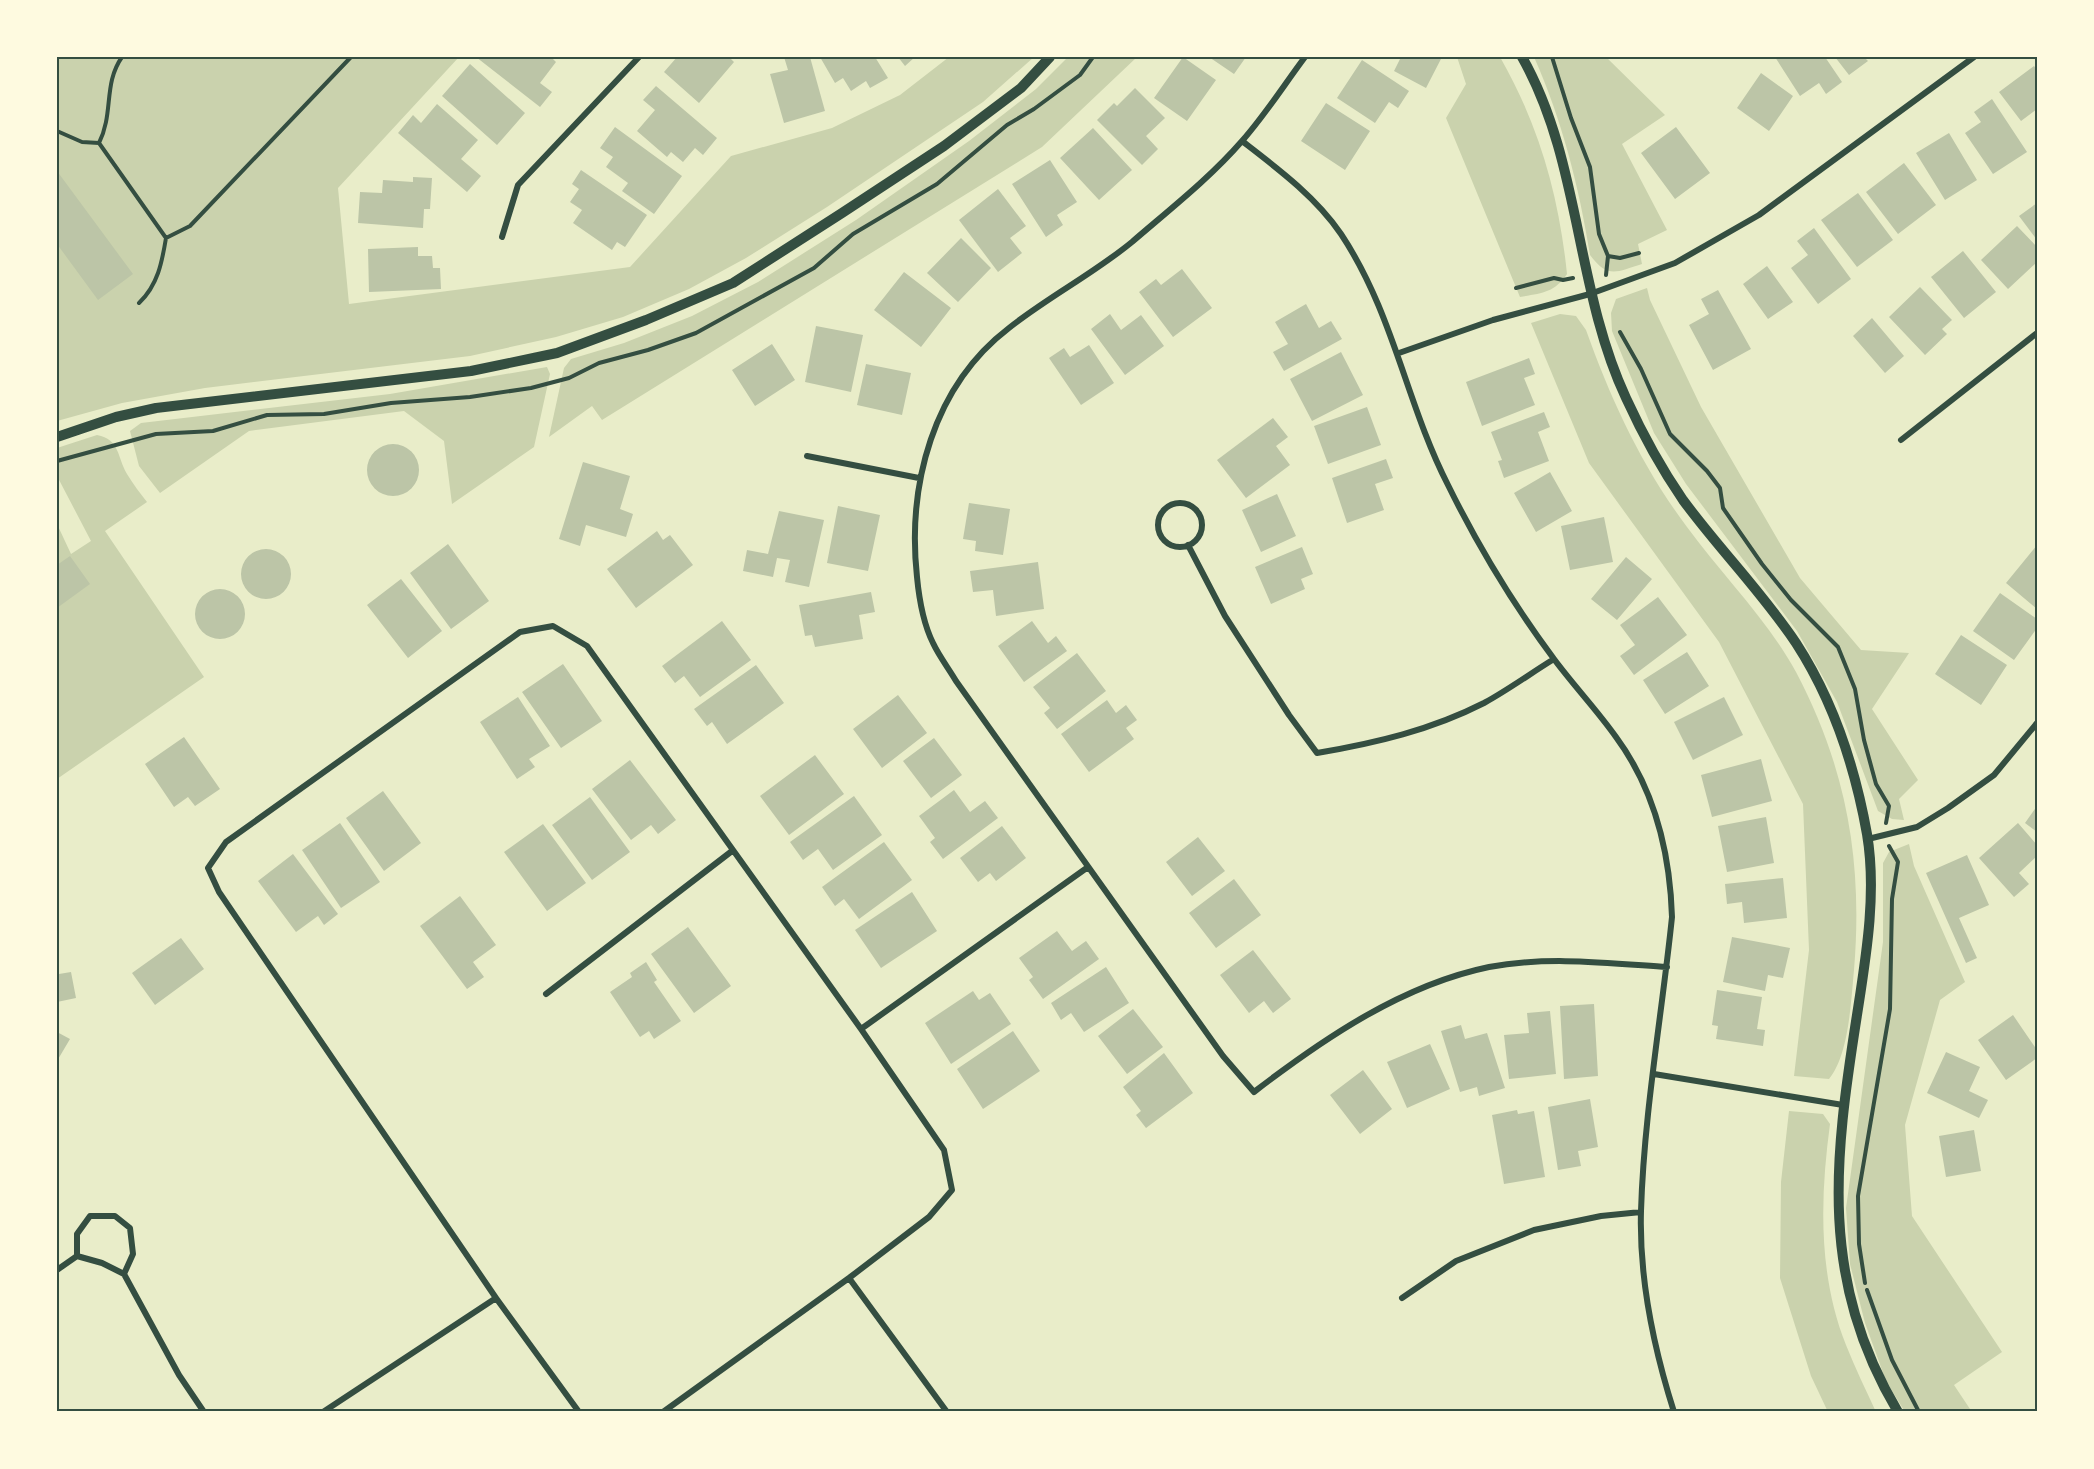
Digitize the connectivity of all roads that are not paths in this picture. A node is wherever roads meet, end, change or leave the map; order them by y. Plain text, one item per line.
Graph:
1 (639, 57) edge
2 (1050, 57) edge
3 (1305, 57) edge
4 (1522, 57) edge
5 (1974, 57) edge
6 (1242, 141) junction
7 (501, 237) dead end
8 (1590, 294) junction
9 (2037, 333) edge
10 (1399, 353) junction
11 (57, 436) edge
12 (1901, 440) dead end
13 (807, 456) dead end
14 (919, 477) junction
15 (1188, 545) junction
16 (1554, 659) junction
17 (2037, 723) edge
18 (1868, 839) junction
19 (732, 851) junction
20 (1088, 867) junction
21 (1666, 967) junction
22 (546, 994) dead end
23 (861, 1029) junction
24 (1654, 1074) junction
25 (1843, 1105) junction
26 (1641, 1212) junction
27 (76, 1256) junction
28 (57, 1270) edge
29 (124, 1274) junction
30 (849, 1278) junction
31 (496, 1298) junction
32 (1402, 1298) dead end
33 (204, 1412) edge
34 (323, 1412) edge
35 (579, 1412) edge
36 (663, 1412) edge
37 (947, 1412) edge
38 (1674, 1412) edge
39 (1898, 1412) edge

1 - 7 street
2 - 11 street
3 - 6 street
4 - 8 street
5 - 8 street
6 - 10 street
6 - 14 street
8 - 10 street
8 - 18 street
9 - 12 street
10 - 16 street
13 - 14 street
14 - 20 street
15 - 15 street
15 - 16 street
16 - 21 street
17 - 18 street
18 - 25 street
19 - 22 street
19 - 23 street
19 - 31 street
20 - 21 street
20 - 23 street
21 - 24 street
23 - 30 street
24 - 25 street
24 - 26 street
25 - 39 street
26 - 32 street
26 - 38 street
27 - 28 street
27 - 29 street
27 - 29 street
29 - 33 street
30 - 36 street
30 - 37 street
31 - 34 street
31 - 35 street

